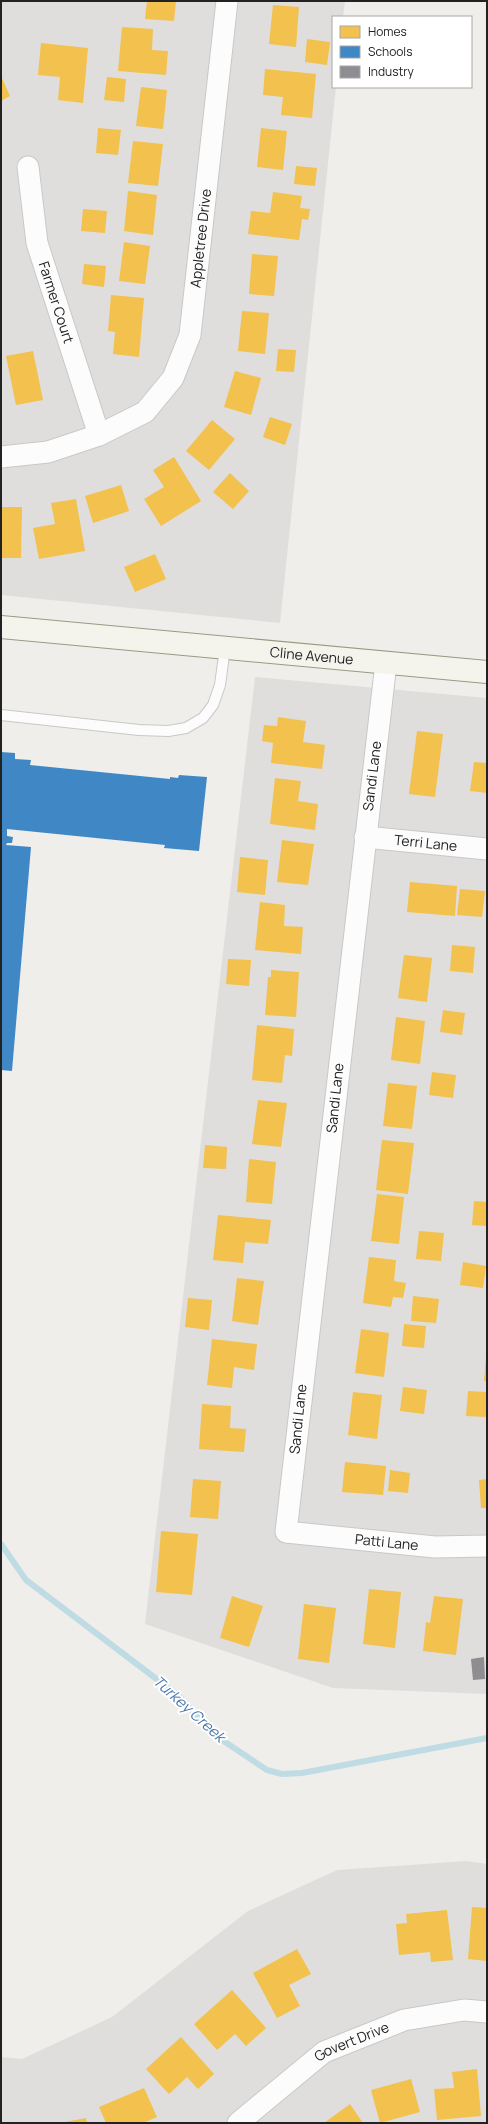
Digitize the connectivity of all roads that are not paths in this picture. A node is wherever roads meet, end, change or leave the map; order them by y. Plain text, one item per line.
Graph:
1 (227, 1) edge
2 (28, 167) dead end
3 (99, 435) junction
4 (1, 457) edge
5 (1, 627) edge
6 (225, 648) junction
7 (386, 663) junction
8 (487, 672) edge
9 (1, 715) edge
10 (365, 837) junction
11 (487, 849) edge
12 (286, 1532) joint
13 (487, 1546) edge
14 (487, 2012) edge
15 (238, 2123) edge

1 - 3 street, Appletree Drive
2 - 3 street, Farmer Court
3 - 4 street, Appletree Drive
5 - 6 street, Cline Avenue
6 - 7 street, Cline Avenue
6 - 9 lane
7 - 8 street, Cline Avenue
7 - 10 street, Sandi Lane
10 - 11 street, Terri Lane
10 - 12 street, Sandi Lane
12 - 13 street, Patti Lane
14 - 15 street, Govert Drive

